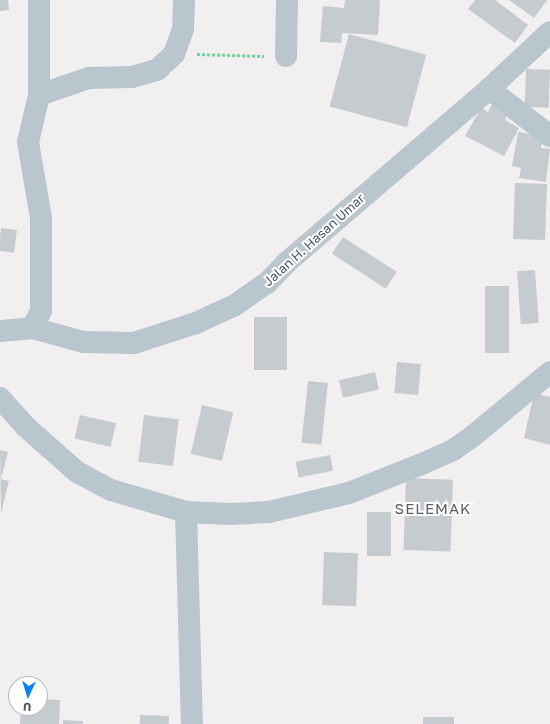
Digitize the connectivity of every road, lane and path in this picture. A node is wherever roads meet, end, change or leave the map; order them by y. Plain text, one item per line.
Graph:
1 (39, 0) edge
2 (184, 0) edge
3 (287, 0) edge
4 (550, 32) edge
5 (174, 54) junction
6 (286, 56) joint
7 (489, 89) junction
8 (39, 96) junction
9 (550, 136) edge
10 (32, 328) junction
11 (0, 331) edge
12 (550, 372) edge
13 (0, 398) edge
14 (186, 512) junction
15 (192, 724) edge

1 - 8 street
2 - 5 street
3 - 6 street
4 - 7 street, Jalan H. Hasan Umar
5 - 6 path
5 - 8 street
7 - 9 street
7 - 10 street, Jalan H. Hasan Umar
8 - 10 street
10 - 11 street
12 - 14 street
13 - 14 street
14 - 15 street

